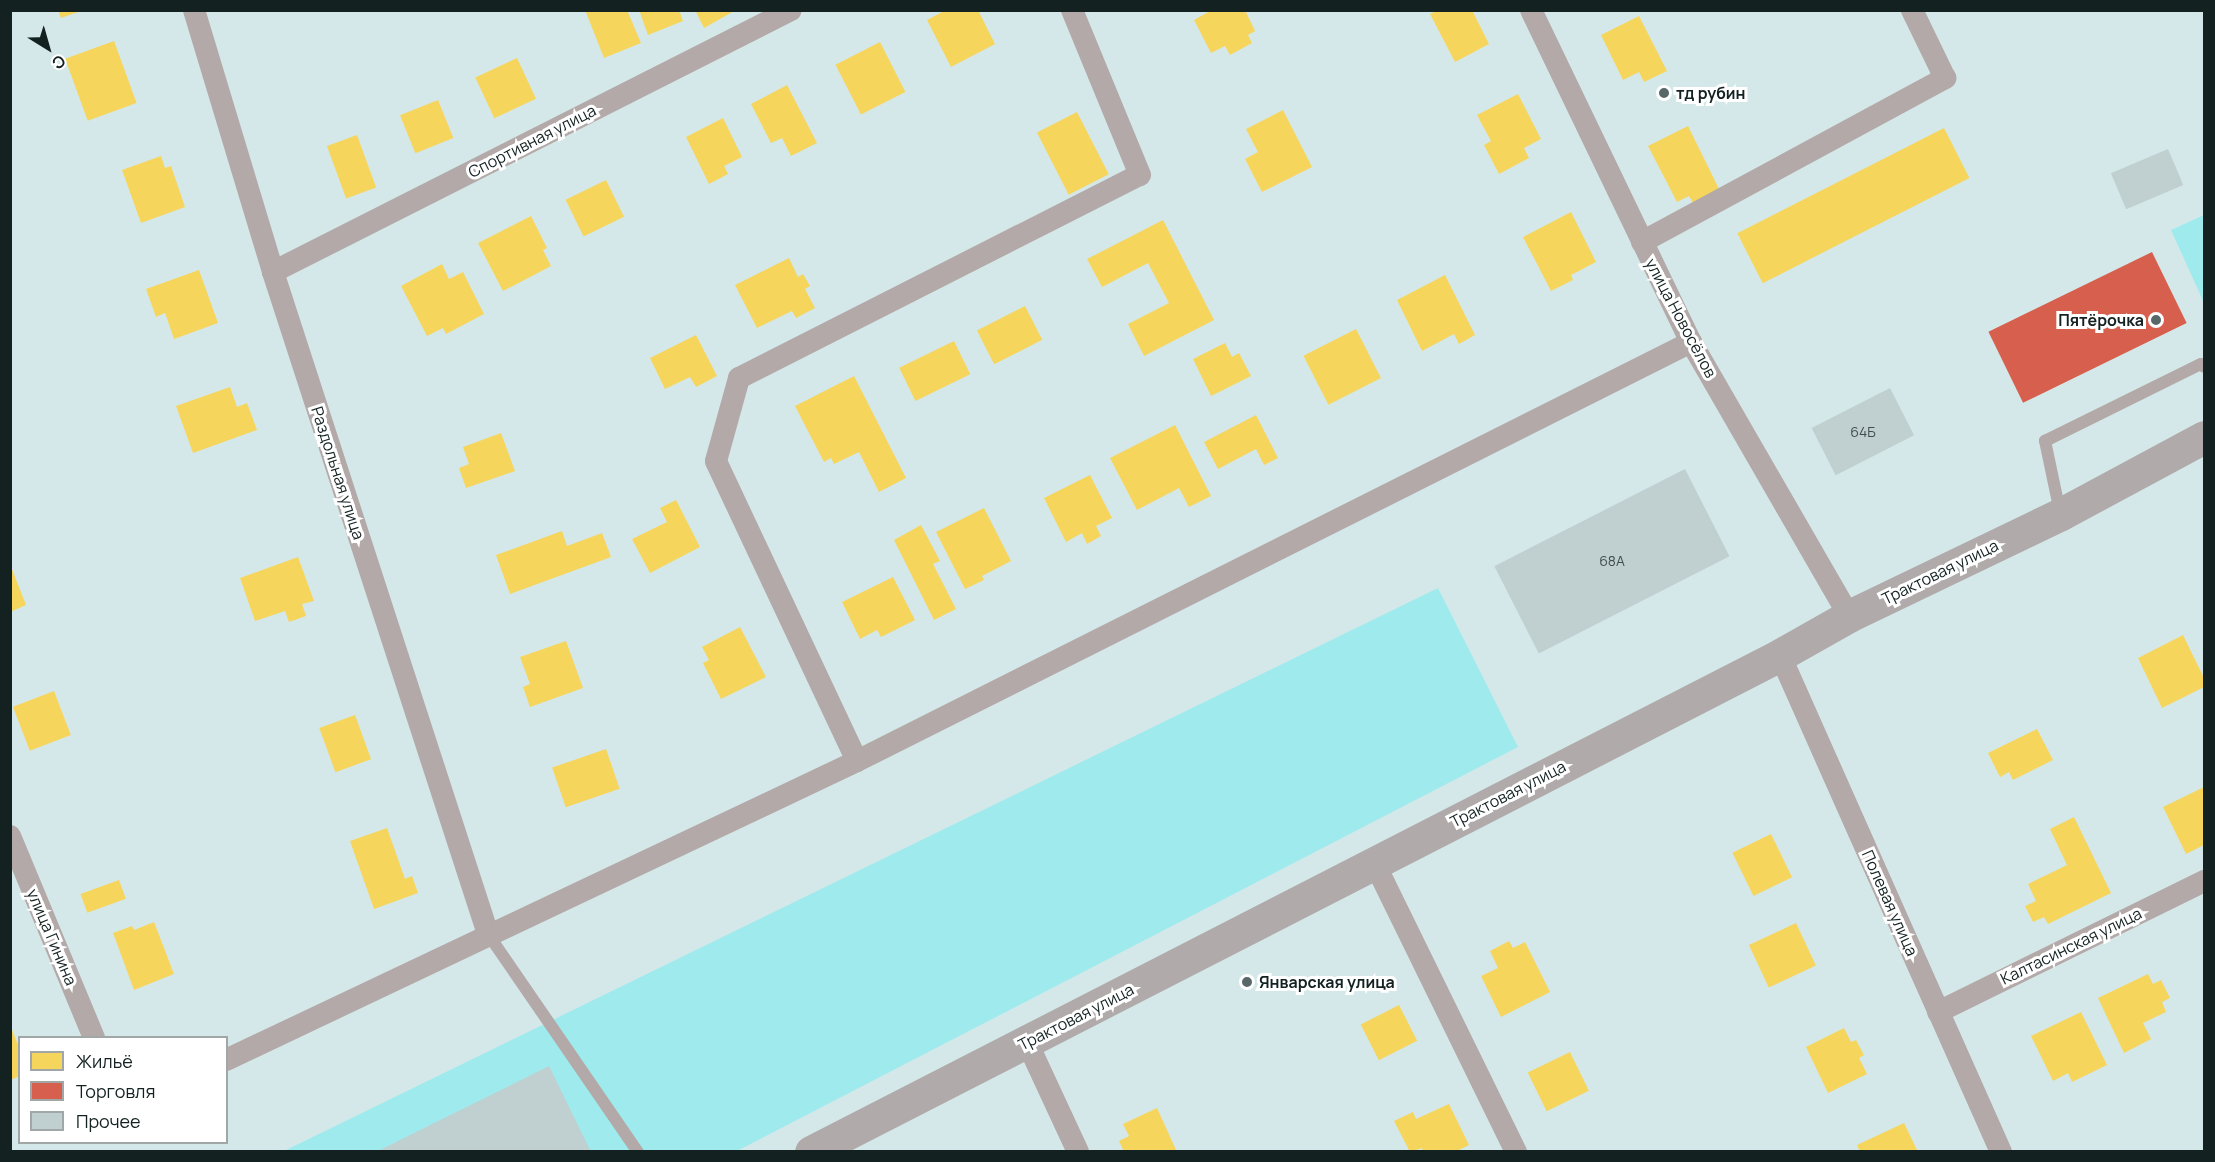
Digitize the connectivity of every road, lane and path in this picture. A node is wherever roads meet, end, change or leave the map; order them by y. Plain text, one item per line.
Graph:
1 (194, 10) edge
2 (791, 10) edge
3 (1072, 10) edge
4 (1531, 10) edge
5 (1912, 10) edge
6 (1642, 242) junction
7 (273, 272) junction
8 (1691, 342) junction
9 (2205, 368) edge
10 (2205, 437) edge
11 (2061, 514) junction
12 (1849, 616) junction
13 (1780, 654) junction
14 (857, 761) junction
15 (10, 836) edge
16 (1374, 862) junction
17 (2205, 881) edge
18 (488, 934) junction
19 (1938, 1012) junction
20 (93, 1036) edge
21 (1027, 1042) junction
22 (228, 1059) edge
23 (638, 1152) edge
24 (811, 1152) edge
25 (1078, 1152) edge
26 (1516, 1152) edge
27 (2001, 1152) edge

1 - 7 street, Раздольная улица
2 - 7 street, Спортивная улица
3 - 14 street
4 - 6 street, улица Новосёлов
5 - 6 street
6 - 8 street, улица Новосёлов
7 - 18 street, Раздольная улица
8 - 12 street, улица Новосёлов
8 - 14 street
9 - 11 lane
10 - 11 main road, Трактовая улица
11 - 12 main road, Трактовая улица
12 - 13 main road, Трактовая улица
13 - 16 main road, Трактовая улица
13 - 19 street, Полевая улица
14 - 18 street
15 - 20 street, улица Гинина
16 - 21 main road, Трактовая улица
16 - 26 street
17 - 19 street, Калтасинская улица
18 - 22 street
18 - 23 lane
19 - 27 street, Полевая улица
21 - 24 main road, Трактовая улица
21 - 25 street

